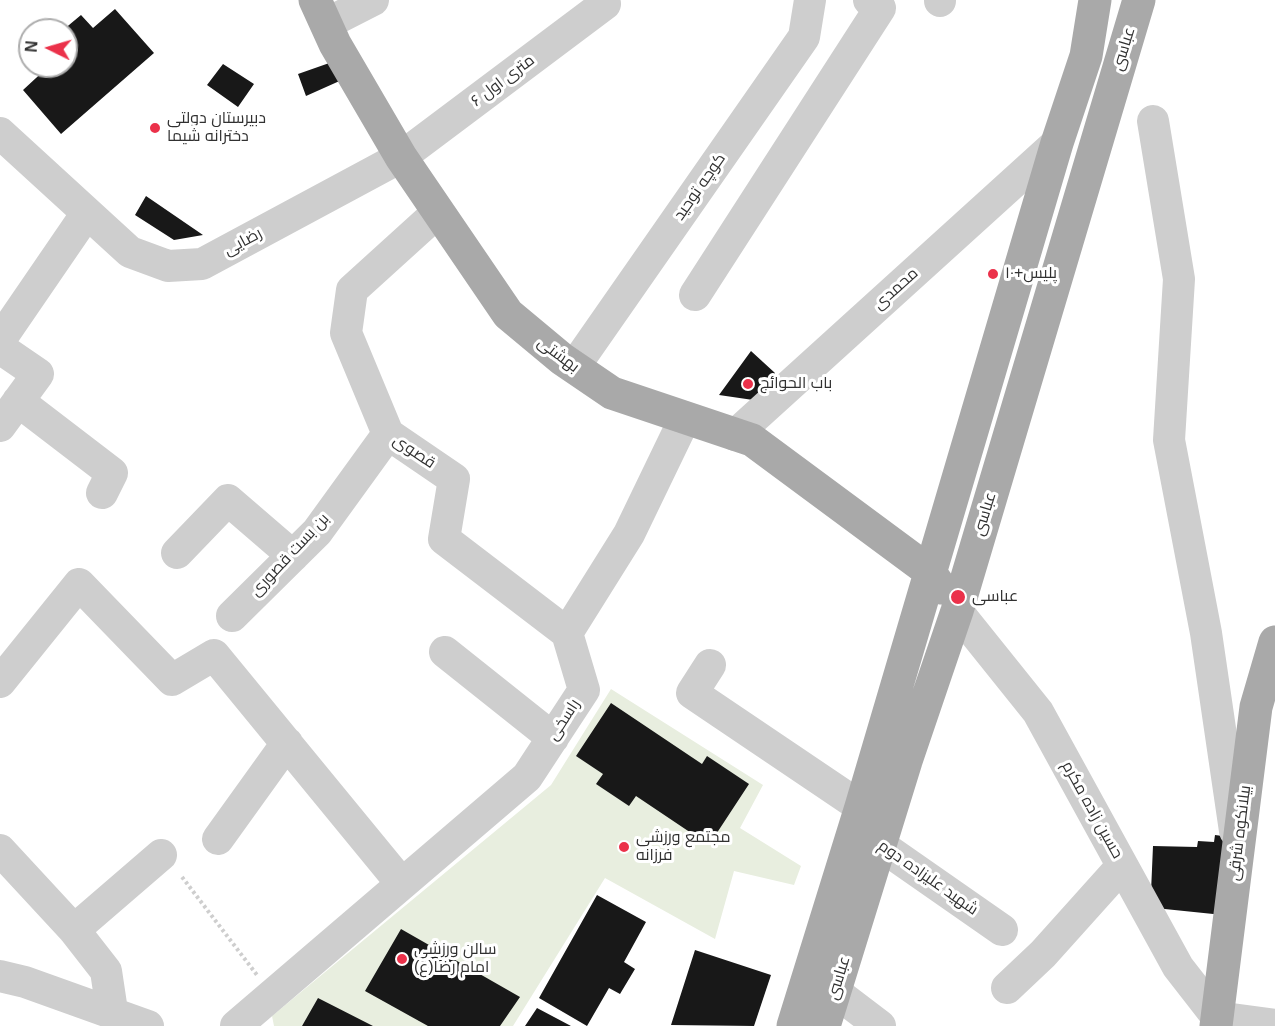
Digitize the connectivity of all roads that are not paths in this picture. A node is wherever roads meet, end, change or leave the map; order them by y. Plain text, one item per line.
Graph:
1 (373, 0) edge
2 (810, 0) edge
3 (869, 0) edge
4 (1095, 0) edge
5 (1139, 0) edge
6 (605, 4) dead end
7 (321, 12) edge
8 (1153, 121) dead end
9 (0, 133) edge
10 (1057, 143) junction
11 (400, 157) junction
12 (438, 212) junction
13 (87, 213) junction
14 (695, 295) dead end
15 (0, 340) edge
16 (0, 348) edge
17 (574, 367) junction
18 (18, 401) junction
19 (685, 418) junction
20 (0, 426) edge
21 (388, 434) junction
22 (735, 435) junction
23 (102, 493) dead end
24 (177, 552) dead end
25 (293, 556) junction
26 (929, 571) junction
27 (957, 611) junction
28 (232, 616) dead end
29 (567, 633) junction
30 (1275, 642) edge
31 (445, 652) dead end
32 (710, 665) dead end
33 (0, 682) edge
34 (552, 738) junction
35 (287, 743) junction
36 (865, 826) junction
37 (218, 839) dead end
38 (0, 850) edge
39 (1238, 850) junction
40 (171, 866) road end
41 (1122, 866) junction
42 (402, 884) junction
43 (74, 930) junction
44 (1002, 930) dead end
45 (0, 976) edge
46 (822, 983) junction
47 (1007, 988) dead end
48 (112, 1011) junction
49 (1217, 1022) edge
50 (1275, 1025) edge
51 (148, 1026) edge
52 (236, 1026) edge
53 (793, 1026) edge
54 (824, 1026) edge
55 (880, 1026) edge

1 - 7 street
2 - 17 street, کوچه توحید
3 - 14 street
4 - 10 main road, عباسى
5 - 27 main road, عباسى
6 - 11 street, ۶ متری اول
7 - 11 main road, بهشتی
8 - 39 street
9 - 13 street, رضایی
10 - 22 street, محمدی
10 - 26 main road, عباسى
11 - 12 main road, بهشتی
11 - 13 street, رضایی
12 - 17 main road, بهشتی
12 - 21 street, قصوی
13 - 15 street
16 - 18 street
17 - 19 main road, بهشتی
18 - 20 street
18 - 23 street
19 - 22 main road, بهشتی
19 - 29 street
21 - 25 street, بن بست قصوری
21 - 29 street, قصوی
22 - 26 main road, بهشتی
24 - 25 street
25 - 28 street, بن بست قصوری
26 - 27 main road, بهشتی
26 - 36 main road, عباسى
27 - 36 main road, عباسى
27 - 41 street, حسین زاده مکرم
29 - 34 street, راسخی
30 - 39 main road, بیلانکوه شرقی
31 - 34 street
32 - 36 street, شهید علیزاده دوم
33 - 35 street
34 - 42 street, راسخی
35 - 37 street
35 - 42 street
36 - 44 street, شهید علیزاده دوم
36 - 46 main road, عباسى
38 - 43 street
39 - 49 main road, بیلانکوه شرقی
40 - 43 street
41 - 47 street
41 - 49 street, حسین زاده مکرم
42 - 52 street, راسخی
43 - 48 street
45 - 48 street
46 - 53 main road, عباسى
46 - 54 main road, عباسى
46 - 55 street
48 - 51 street
49 - 50 street

